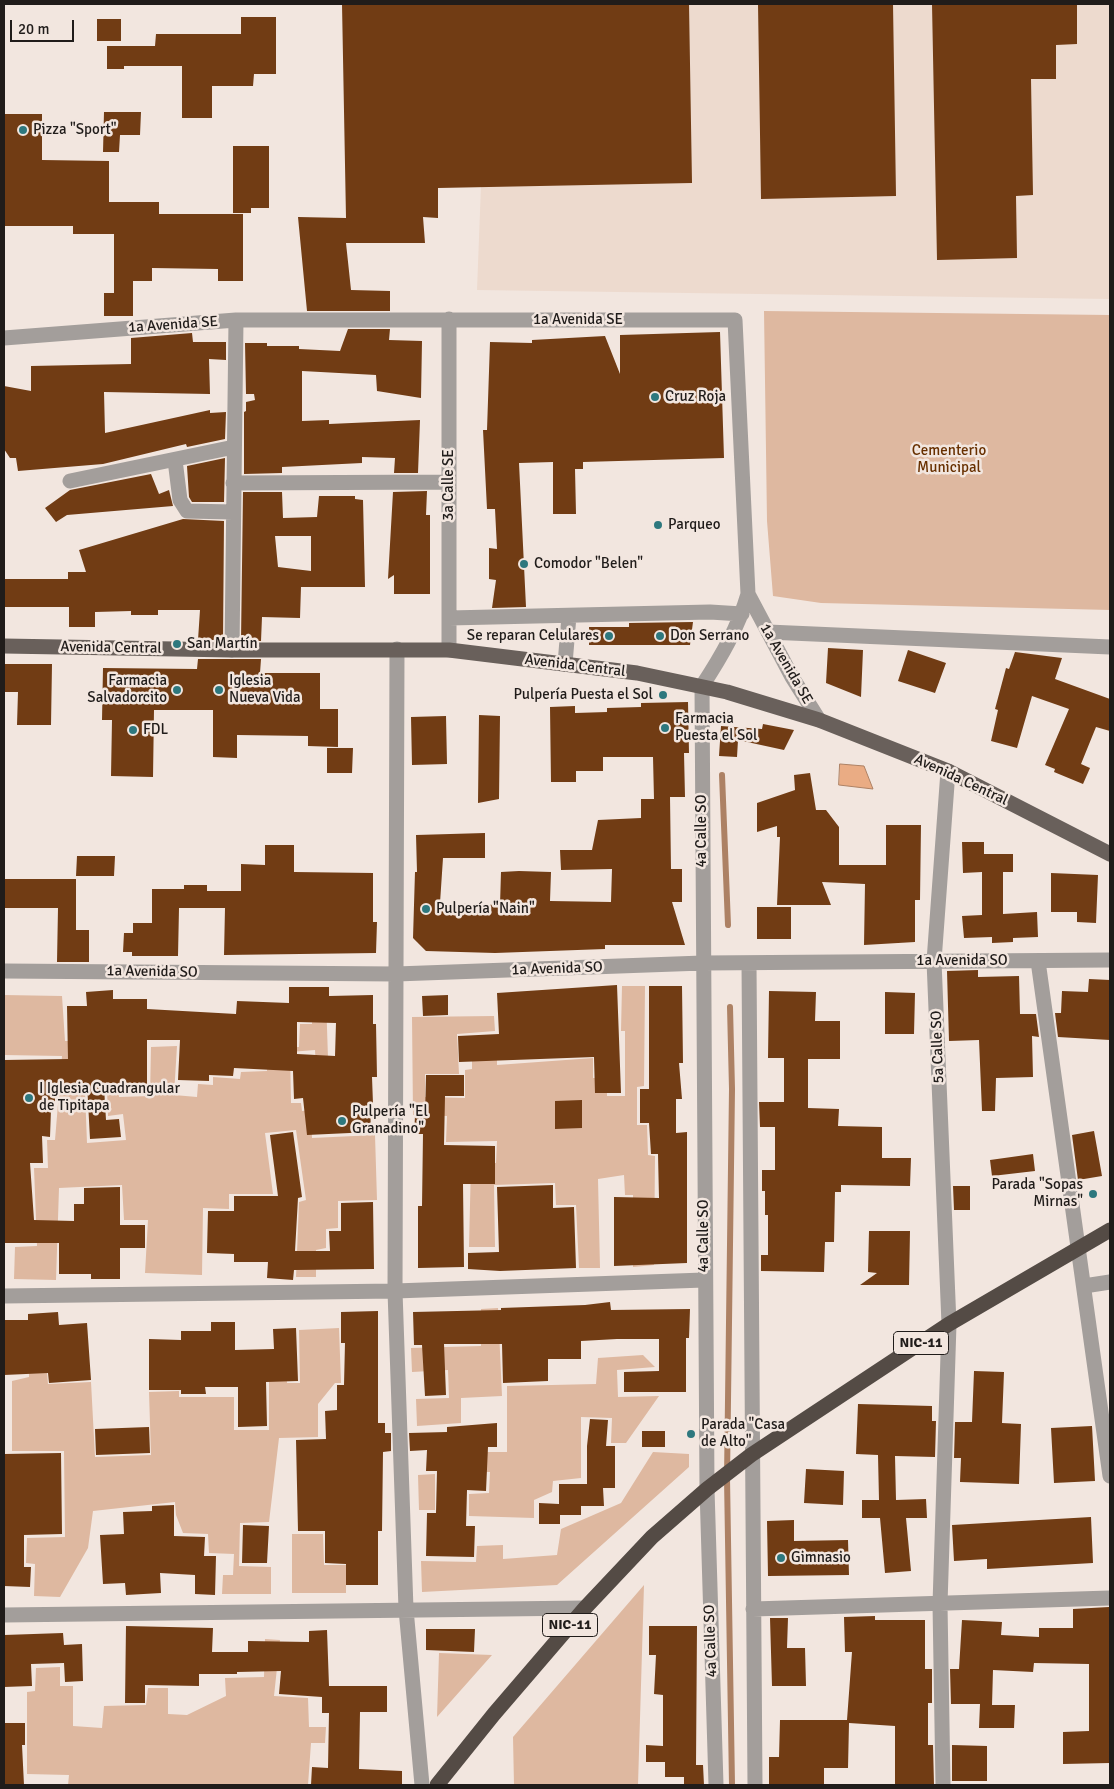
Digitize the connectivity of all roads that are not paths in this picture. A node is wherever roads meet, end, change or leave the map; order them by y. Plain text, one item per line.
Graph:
1 (449, 319) junction
2 (236, 320) junction
3 (4, 338) edge
4 (234, 447) junction
5 (175, 460) junction
6 (70, 481) dead end
7 (449, 482) junction
8 (233, 483) junction
9 (234, 512) junction
10 (748, 594) junction
11 (742, 614) junction
12 (569, 616) junction
13 (449, 618) junction
14 (768, 632) junction
15 (4, 646) edge
16 (1110, 647) edge
17 (397, 649) junction
18 (232, 650) junction
19 (449, 650) junction
20 (565, 664) junction
21 (702, 686) junction
22 (819, 720) junction
23 (948, 771) junction
24 (1110, 854) edge
25 (1110, 960) edge
26 (934, 961) junction
27 (1038, 961) junction
28 (749, 963) junction
29 (703, 964) junction
30 (4, 971) edge
31 (396, 974) junction
32 (1110, 1230) edge
33 (1077, 1250) junction
34 (704, 1280) junction
35 (1110, 1282) edge
36 (1084, 1286) junction
37 (395, 1291) junction
38 (4, 1296) edge
39 (949, 1324) junction
40 (751, 1455) junction
41 (1110, 1476) edge
42 (712, 1485) junction
43 (1110, 1598) edge
44 (940, 1604) junction
45 (585, 1608) junction
46 (406, 1609) junction
47 (753, 1609) junction
48 (4, 1615) edge
49 (422, 1785) edge
50 (437, 1785) edge
51 (716, 1785) edge
52 (755, 1785) edge
53 (942, 1785) edge

1 - 2 street, 1a Avenida SE
1 - 7 street, 3a Calle SE
1 - 10 street, 1a Avenida SE
2 - 3 street, 1a Avenida SE
2 - 4 street
4 - 5 street
4 - 8 street
5 - 6 street
5 - 9 street
7 - 8 street
7 - 13 street, 3a Calle SE
8 - 9 street
9 - 18 street
10 - 11 street
10 - 14 street, 1a Avenida SE
11 - 12 street
11 - 21 street
12 - 13 street
12 - 20 street
13 - 19 street, 3a Calle SE
14 - 16 street
14 - 22 street, 1a Avenida SE
15 - 18 main road, Avenida Central
17 - 18 main road, Avenida Central
17 - 19 main road, Avenida Central
17 - 31 street
19 - 20 main road, Avenida Central
20 - 21 main road, Avenida Central
21 - 22 main road, Avenida Central
21 - 29 street, 4a Calle SO
22 - 23 main road, Avenida Central
23 - 24 main road, Avenida Central
23 - 26 street, 5a Calle SO
25 - 27 street, 1a Avenida SO
26 - 27 street, 1a Avenida SO
26 - 28 street, 1a Avenida SO
26 - 39 street, 5a Calle SO
27 - 33 street
28 - 29 street, 1a Avenida SO
28 - 40 street
29 - 31 street, 1a Avenida SO
29 - 34 street, 4a Calle SO
30 - 31 street, 1a Avenida SO
31 - 37 street
32 - 33 highway, NIC-11
33 - 36 street
33 - 39 highway, NIC-11
34 - 37 street
34 - 42 street, 4a Calle SO
35 - 36 street
36 - 41 street
37 - 38 street
37 - 46 street
39 - 40 highway, NIC-11
39 - 44 street, 5a Calle SO
40 - 42 highway, NIC-11
40 - 47 street
42 - 45 highway, NIC-11
42 - 51 street, 4a Calle SO
43 - 44 street
44 - 47 street
44 - 53 street, 5a Calle SO
45 - 46 street
45 - 50 highway, NIC-11
46 - 48 street
46 - 49 street
47 - 52 street

